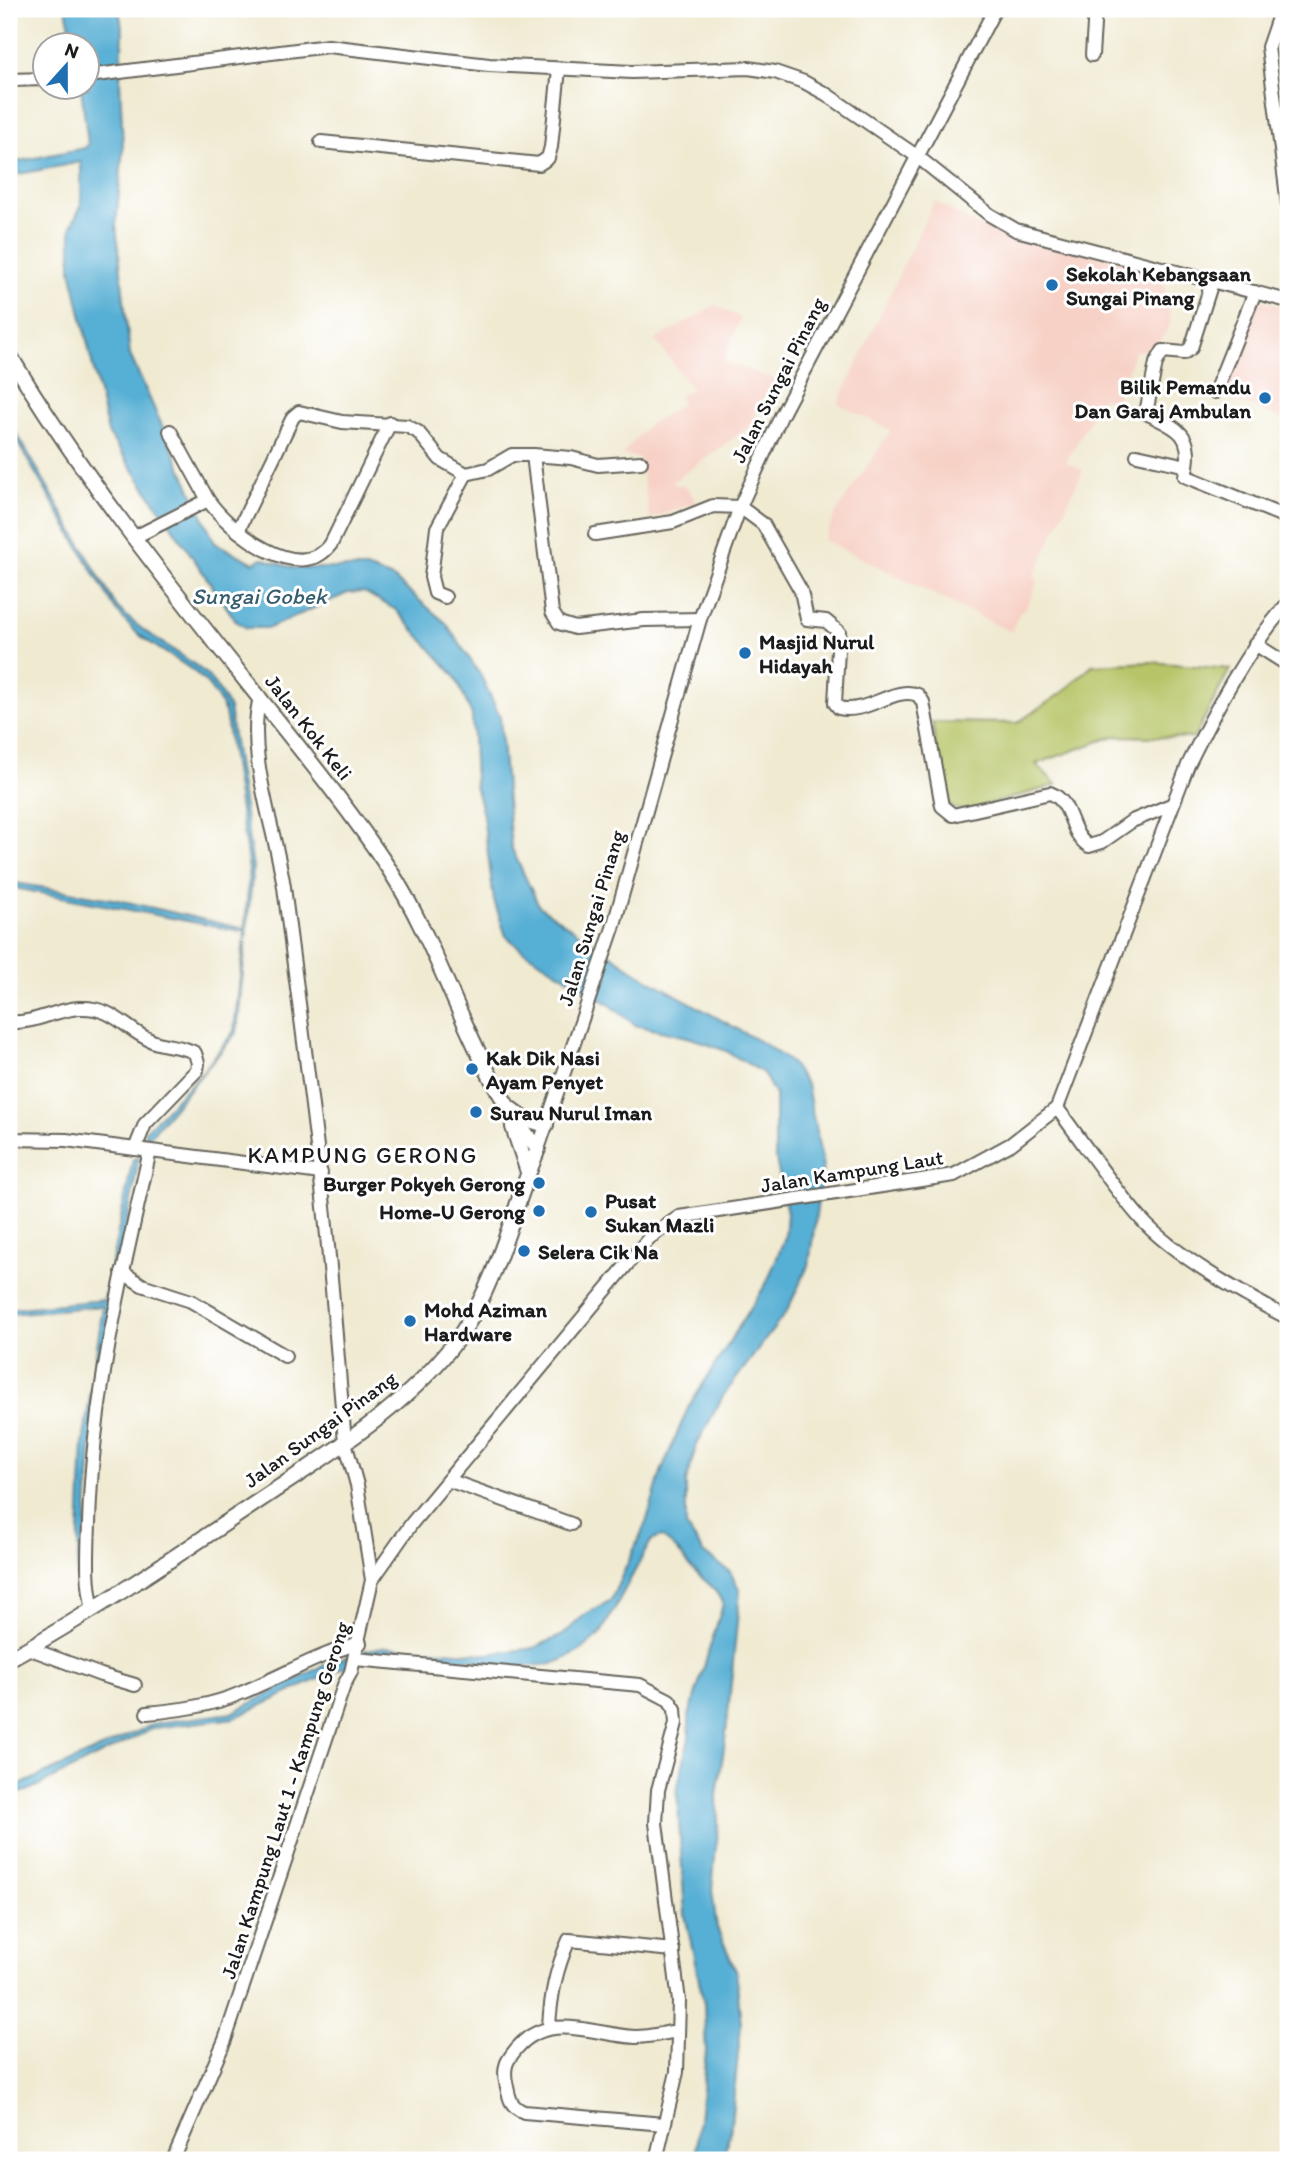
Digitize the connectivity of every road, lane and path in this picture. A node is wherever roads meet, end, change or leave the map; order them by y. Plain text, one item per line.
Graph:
1 (995, 9) edge
2 (1095, 9) edge
3 (1281, 9) edge
4 (1092, 55) dead end
5 (559, 69) junction
6 (102, 75) edge
7 (32, 79) edge
8 (9, 80) edge
9 (321, 142) dead end
10 (918, 157) junction
11 (1288, 205) edge
12 (1213, 279) junction
13 (1255, 292) junction
14 (1288, 301) edge
15 (9, 354) edge
16 (1215, 392) dead end
17 (390, 424) junction
18 (170, 431) dead end
19 (533, 455) junction
20 (1137, 455) dead end
21 (641, 462) dead end
22 (1187, 466) junction
23 (466, 474) junction
24 (203, 503) junction
25 (740, 507) junction
26 (1288, 518) edge
27 (238, 531) junction
28 (595, 534) dead end
29 (139, 535) junction
30 (445, 597) dead end
31 (1288, 603) edge
32 (700, 619) junction
33 (1255, 644) junction
34 (1288, 665) edge
35 (260, 698) junction
36 (1171, 805) junction
37 (9, 1022) edge
38 (507, 1108) junction
39 (1057, 1108) junction
40 (546, 1125) junction
41 (9, 1139) edge
42 (135, 1149) junction
43 (538, 1149) junction
44 (150, 1151) junction
45 (528, 1172) junction
46 (321, 1173) junction
47 (122, 1272) junction
48 (1288, 1318) edge
49 (285, 1356) dead end
50 (345, 1442) junction
51 (447, 1480) junction
52 (570, 1524) dead end
53 (372, 1580) junction
54 (93, 1609) junction
55 (29, 1648) junction
56 (358, 1652) junction
57 (9, 1659) edge
58 (135, 1685) dead end
59 (147, 1713) dead end
60 (673, 1951) junction
61 (549, 2026) junction
62 (678, 2031) junction
63 (664, 2124) junction
64 (173, 2160) edge
65 (656, 2160) edge

1 - 10 street, Jalan Sungai Pinang
2 - 4 street
3 - 11 street
5 - 6 street
5 - 9 street
5 - 10 street
7 - 8 street
10 - 12 street
10 - 25 street, Jalan Sungai Pinang
12 - 13 street
12 - 22 street
13 - 14 street
13 - 16 street
15 - 29 street, Jalan Kok Keli
17 - 23 street
17 - 27 street
17 - 27 street
18 - 24 street
19 - 21 street
19 - 23 street
19 - 32 street
20 - 22 street
22 - 26 street
23 - 30 street
24 - 27 street
24 - 29 street
25 - 28 street
25 - 32 street, Jalan Sungai Pinang
25 - 36 street
29 - 35 street, Jalan Kok Keli
31 - 33 street
32 - 40 street, Jalan Sungai Pinang
33 - 34 street
33 - 36 street
35 - 38 street, Jalan Kok Keli
35 - 46 street, Jalan Kampung Laut 1 - Kampung Gerong
36 - 39 street
37 - 42 street
38 - 40 street
38 - 43 street, Jalan Kok Keli
38 - 45 street
39 - 48 street
39 - 51 street, Jalan Kampung Laut
40 - 43 street, Jalan Sungai Pinang
41 - 42 street
42 - 44 street
43 - 45 street, Jalan Sungai Pinang
44 - 46 street
44 - 47 street
45 - 50 street, Jalan Sungai Pinang
46 - 50 street, Jalan Kampung Laut 1 - Kampung Gerong
47 - 49 street
47 - 54 street
50 - 53 street, Jalan Kampung Laut 1 - Kampung Gerong
50 - 54 street, Jalan Sungai Pinang
51 - 52 street
51 - 53 street, Jalan Kampung Laut
53 - 56 street, Jalan Kampung Laut 1 - Kampung Gerong
54 - 55 street, Jalan Sungai Pinang
55 - 57 street, Jalan Sungai Pinang
55 - 58 street
56 - 59 street
56 - 60 street
56 - 64 street, Jalan Kampung Laut 1 - Kampung Gerong
60 - 61 street
60 - 62 street
61 - 62 street
61 - 63 street
62 - 63 street
63 - 65 street

